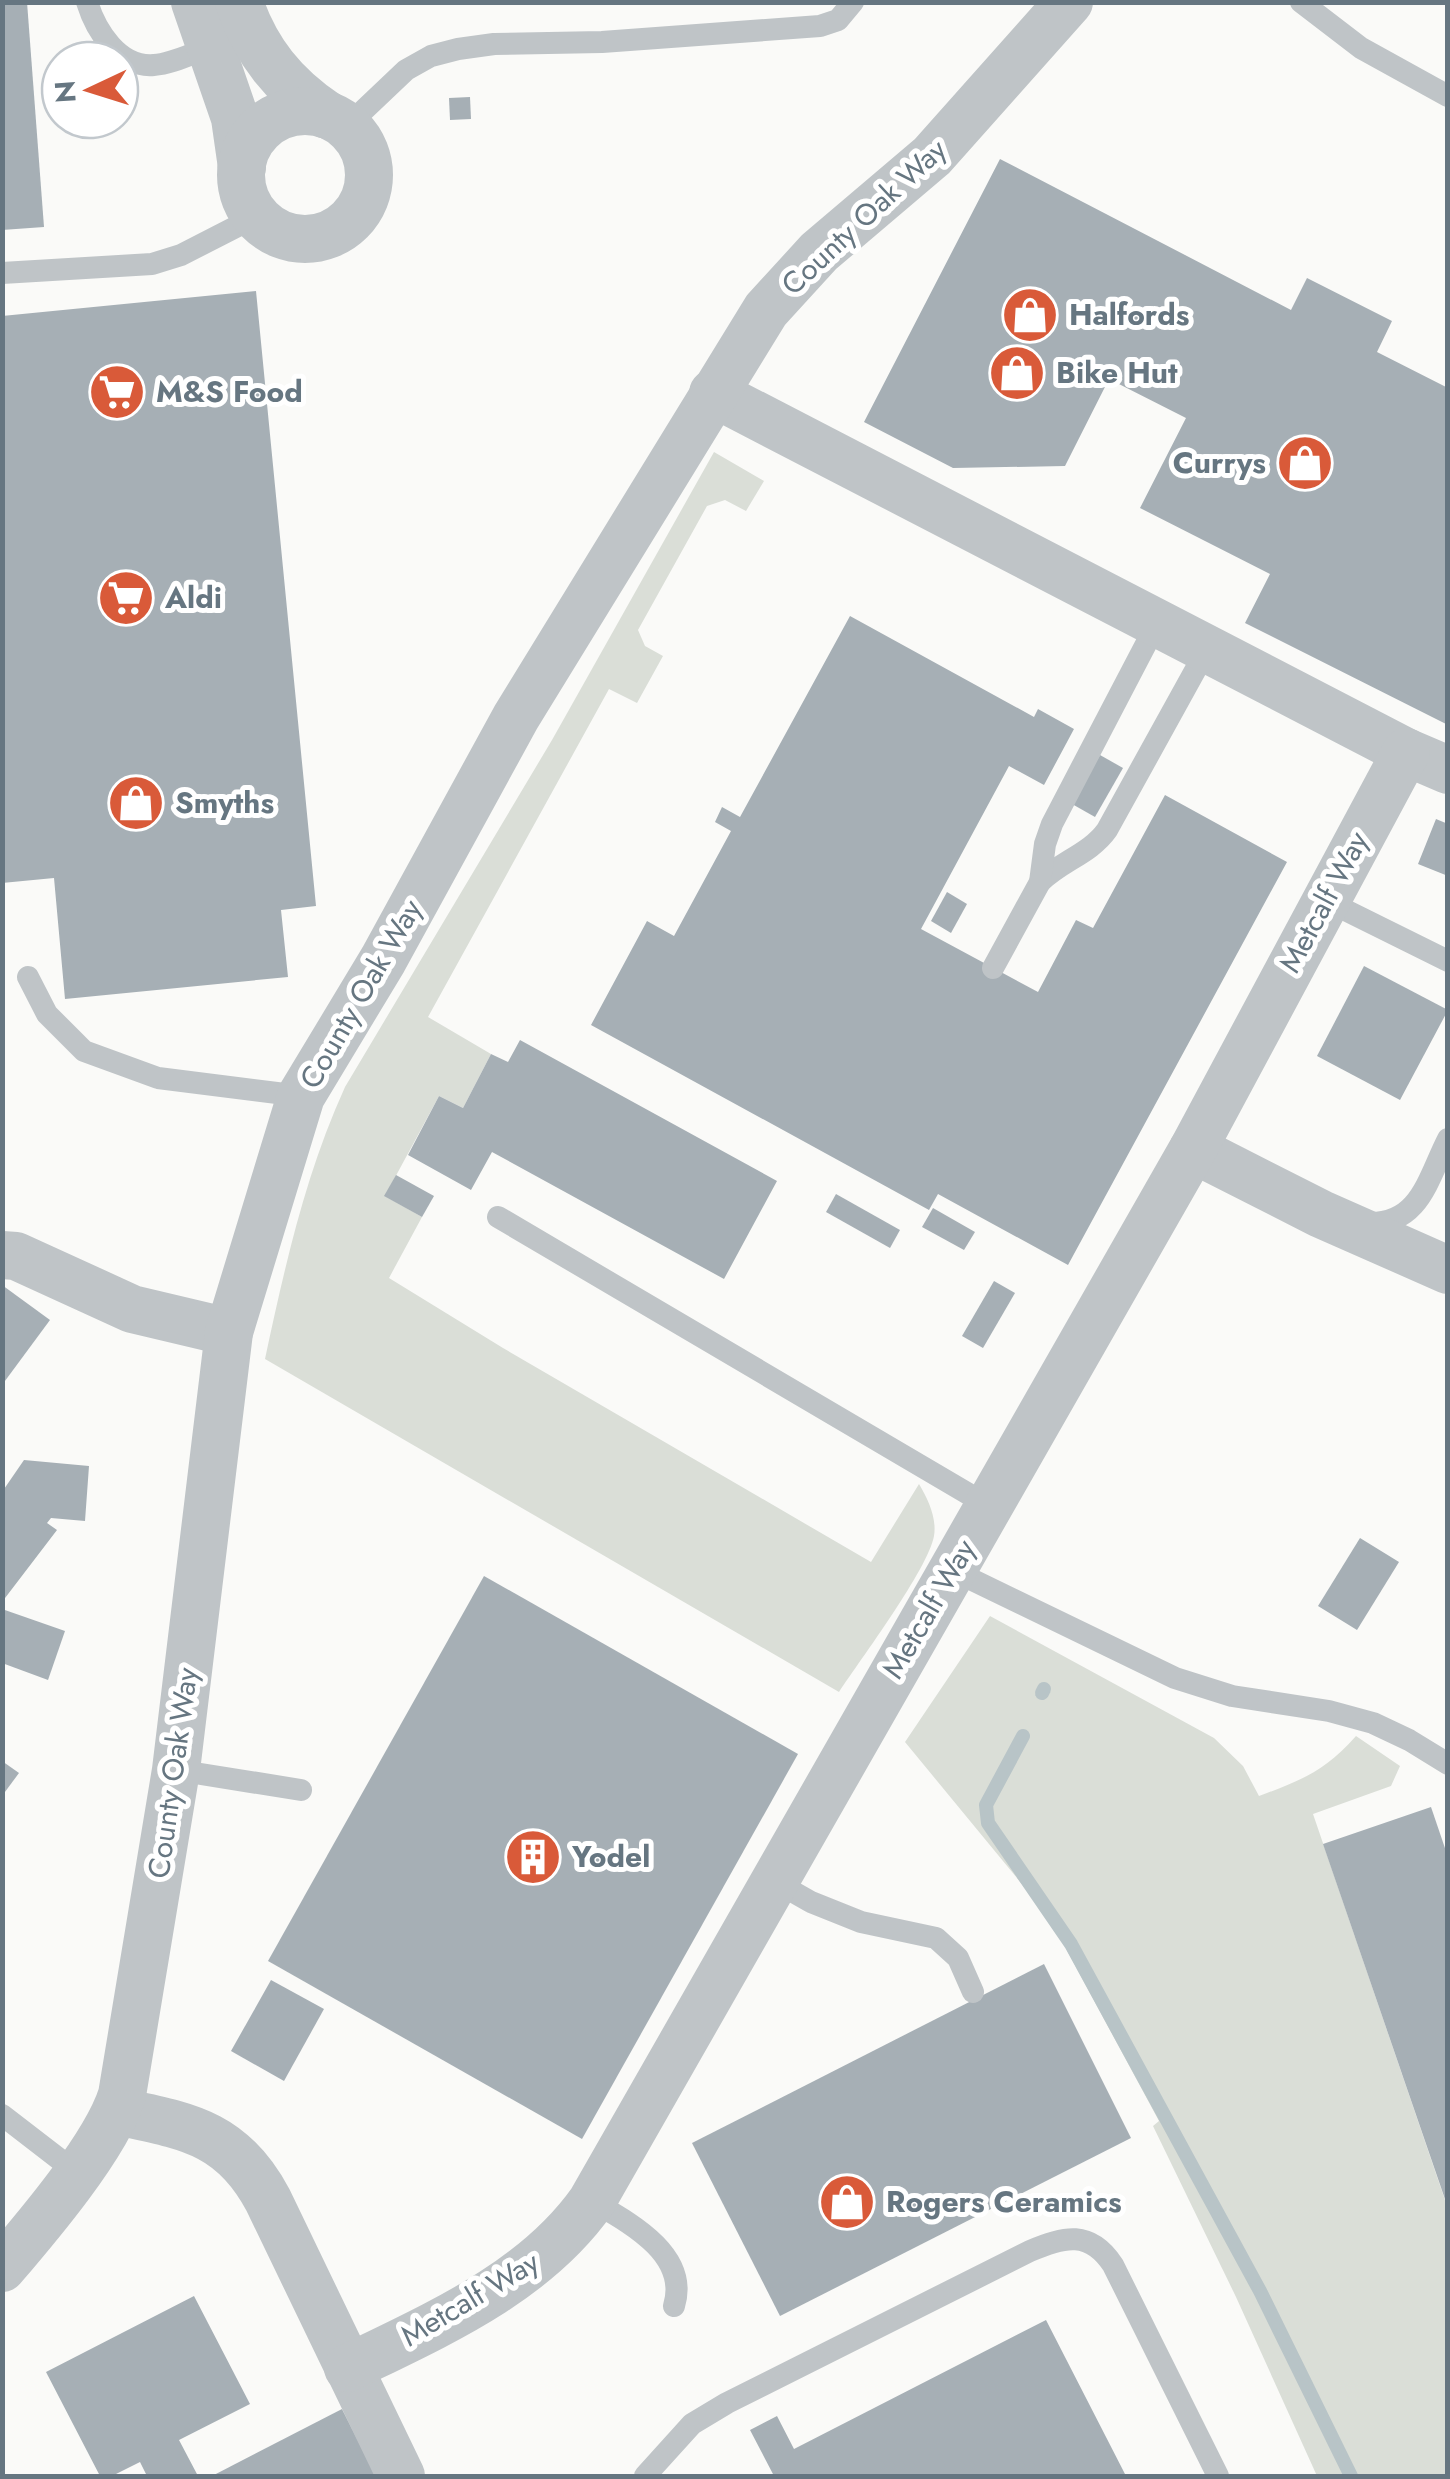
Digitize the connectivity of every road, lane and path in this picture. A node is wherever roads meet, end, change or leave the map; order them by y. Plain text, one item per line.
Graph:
1 (87, 2) edge
2 (195, 2) edge
3 (240, 2) edge
4 (853, 2) edge
5 (1301, 2) edge
6 (1064, 6) edge
7 (208, 48) junction
8 (1448, 96) edge
9 (337, 121) junction
10 (242, 167) junction
11 (257, 216) junction
12 (2, 272) edge
13 (713, 393) junction
14 (1157, 623) junction
15 (1206, 649) junction
16 (1427, 761) edge
17 (1040, 882) junction
18 (1325, 900) junction
19 (1448, 961) edge
20 (994, 968) dead end
21 (28, 978) dead end
22 (302, 1096) junction
23 (1448, 1139) edge
24 (1193, 1150) junction
25 (1320, 1214) junction
26 (498, 1217) dead end
27 (2, 1255) edge
28 (1448, 1270) edge
29 (229, 1332) junction
30 (990, 1506) junction
31 (952, 1570) junction
32 (1448, 1764) edge
33 (176, 1770) junction
34 (301, 1790) dead end
35 (774, 1881) junction
36 (974, 1992) dead end
37 (117, 2110) junction
38 (2, 2115) edge
39 (76, 2172) junction
40 (592, 2201) junction
41 (2, 2268) edge
42 (674, 2306) dead end
43 (348, 2368) junction
44 (401, 2476) edge
45 (645, 2476) edge
46 (1218, 2476) edge

1 - 7 lane
2 - 7 street
3 - 9 street
4 - 9 lane
5 - 8 lane
6 - 13 street, County Oak Way
7 - 10 street
9 - 10 street
9 - 11 street
10 - 11 street
11 - 12 lane
13 - 14 street, Metcalf Way
13 - 22 street, County Oak Way
14 - 15 street, Metcalf Way
14 - 17 lane
15 - 16 street, Metcalf Way
15 - 17 lane
16 - 18 street, Metcalf Way
17 - 20 lane
18 - 19 lane
18 - 24 street, Metcalf Way
21 - 22 lane
22 - 29 street, County Oak Way
23 - 25 lane
24 - 25 street
24 - 30 street, Metcalf Way
25 - 28 street
26 - 30 lane
27 - 29 street
29 - 33 street, County Oak Way
30 - 31 street, Metcalf Way
31 - 32 lane
31 - 35 street, Metcalf Way
33 - 34 lane
33 - 37 street, County Oak Way
35 - 36 lane
35 - 40 street, Metcalf Way
37 - 39 street, County Oak Way
37 - 43 street
38 - 39 lane
39 - 41 street, County Oak Way
40 - 42 lane
40 - 43 street, Metcalf Way
43 - 44 street
45 - 46 lane

